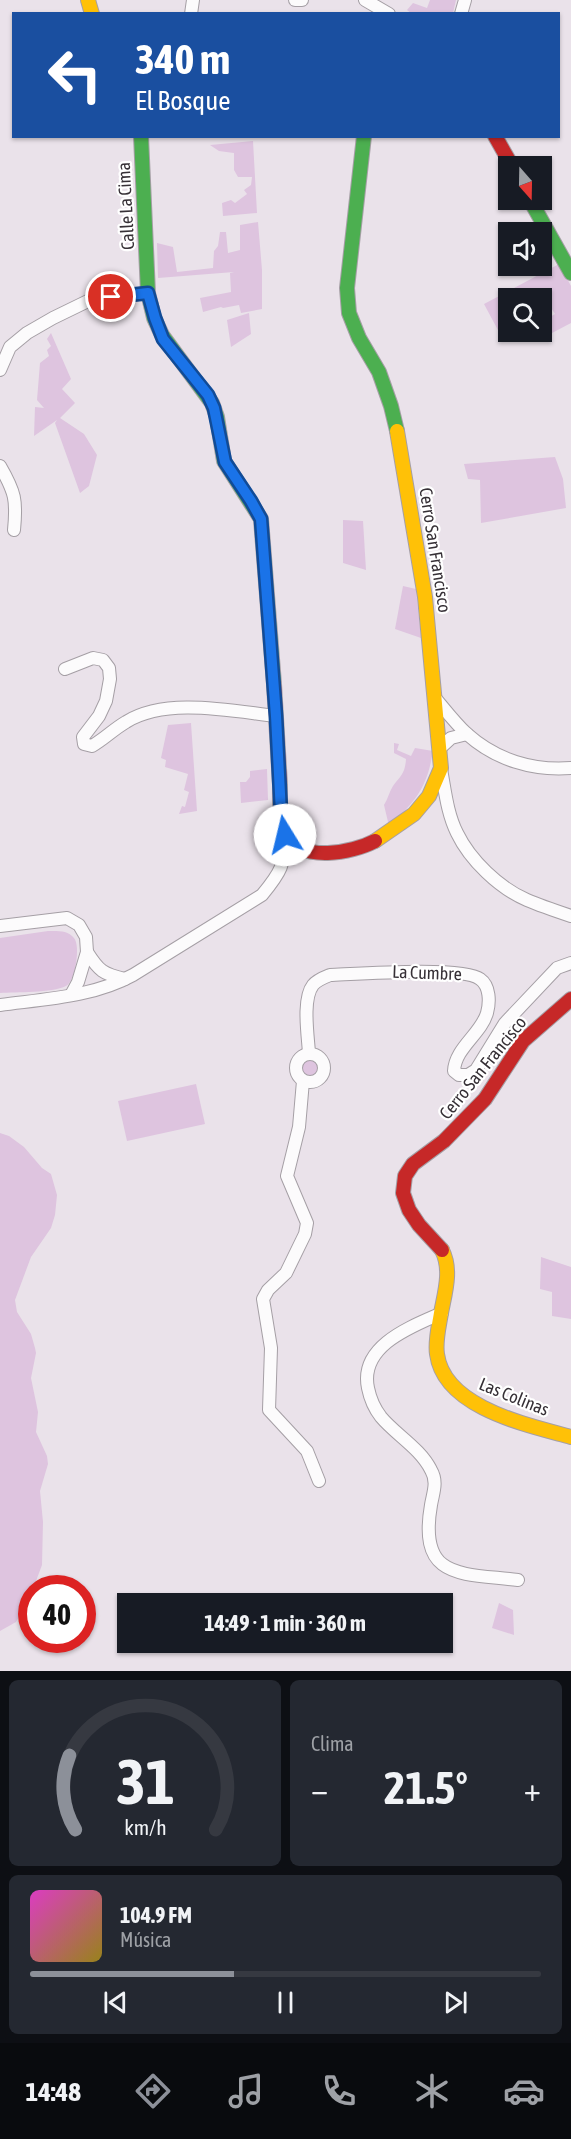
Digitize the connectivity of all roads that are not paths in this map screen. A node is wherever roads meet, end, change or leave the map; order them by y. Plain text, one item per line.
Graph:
1 (295, 0) edge
2 (302, 0) edge
3 (365, 0) edge
4 (386, 12) edge
5 (141, 138) edge
6 (364, 138) edge
7 (496, 138) edge
8 (506, 156) edge
9 (536, 210) edge
10 (571, 273) edge
11 (148, 293) junction
12 (0, 370) edge
13 (0, 466) edge
14 (14, 530) dead end
15 (65, 669) dead end
16 (436, 699) junction
17 (276, 716) junction
18 (467, 734) junction
19 (440, 749) junction
20 (441, 768) junction
21 (571, 768) edge
22 (285, 835) junction
23 (571, 916) edge
24 (0, 926) edge
25 (87, 952) junction
26 (571, 963) edge
27 (126, 979) junction
28 (71, 995) junction
29 (571, 999) edge
30 (0, 1005) edge
31 (309, 1053) junction
32 (303, 1081) junction
33 (442, 1313) junction
34 (571, 1437) edge
35 (319, 1481) dead end
36 (518, 1580) dead end

1 - 2 street
3 - 4 street
5 - 11 street, Calle La Cima
6 - 16 street, Cerro San Francisco
7 - 8 street
9 - 10 street
11 - 12 street
11 - 17 street, Calle La Cima
13 - 14 street
15 - 17 street
16 - 18 street
16 - 19 street, Cerro San Francisco
17 - 22 street, Calle La Cima
18 - 19 street
18 - 21 street
19 - 20 street, Cerro San Francisco
20 - 22 street
20 - 23 street, Cerro San Francisco
22 - 27 street
24 - 25 street
25 - 27 street
25 - 28 street
26 - 31 street, La Cumbre
27 - 28 street
28 - 30 street
29 - 33 street, Cerro San Francisco
31 - 32 street
31 - 32 street
32 - 35 street
33 - 34 street, Las Colinas
33 - 36 street

